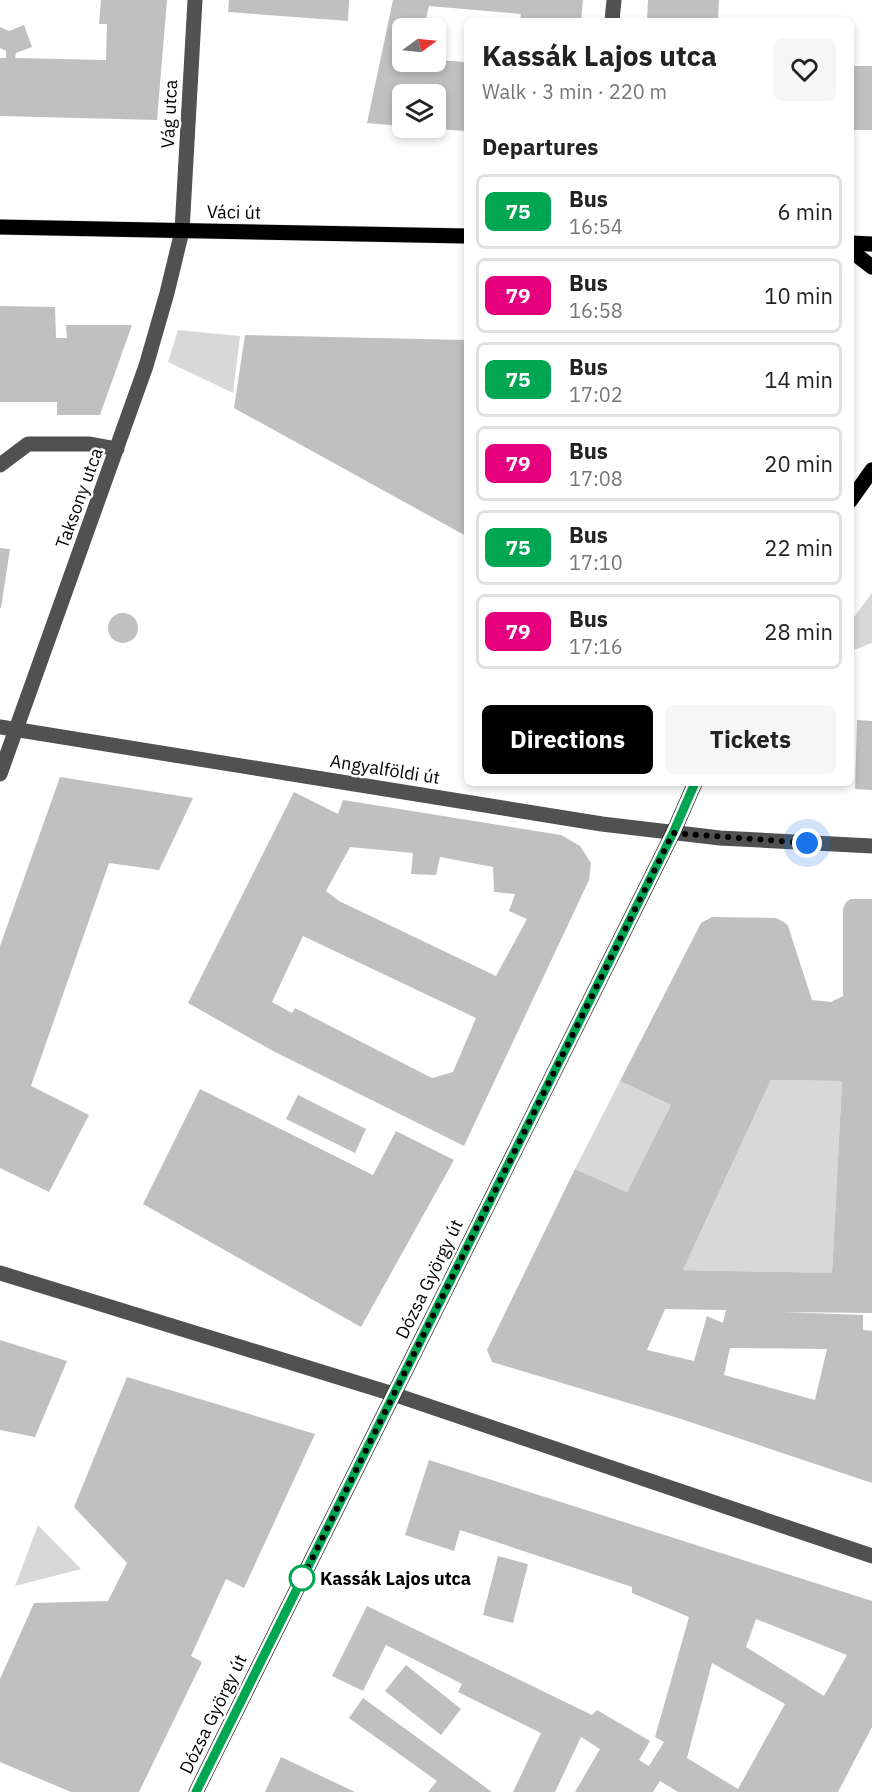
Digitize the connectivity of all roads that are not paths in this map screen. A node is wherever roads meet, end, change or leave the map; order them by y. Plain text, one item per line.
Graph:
1 (195, 0) edge
2 (614, 0) edge
3 (612, 18) edge
4 (0, 227) edge
5 (182, 231) junction
6 (464, 236) edge
7 (854, 243) edge
8 (872, 244) edge
9 (854, 253) edge
10 (872, 267) edge
11 (117, 449) junction
12 (0, 465) edge
13 (872, 470) edge
14 (854, 495) edge
15 (0, 727) edge
16 (16, 730) junction
17 (0, 774) edge
18 (694, 786) edge
19 (673, 833) junction
20 (872, 846) edge
21 (0, 1273) edge
22 (393, 1394) junction
23 (872, 1556) edge
24 (196, 1792) edge

1 - 5 street, Vág utca
2 - 3 street
4 - 5 main road, Váci út
5 - 6 main road, Váci út
5 - 11 street, Taksony utca
7 - 8 main road
9 - 10 main road
11 - 12 street
11 - 16 street, Taksony utca
13 - 14 main road
15 - 16 street, Angyalföldi út
16 - 17 street, Taksony utca
16 - 19 street, Angyalföldi út
18 - 19 main road, Dózsa György út
19 - 20 street, Angyalföldi út
19 - 22 main road, Dózsa György út
21 - 22 street
22 - 23 street
22 - 24 main road, Dózsa György út

